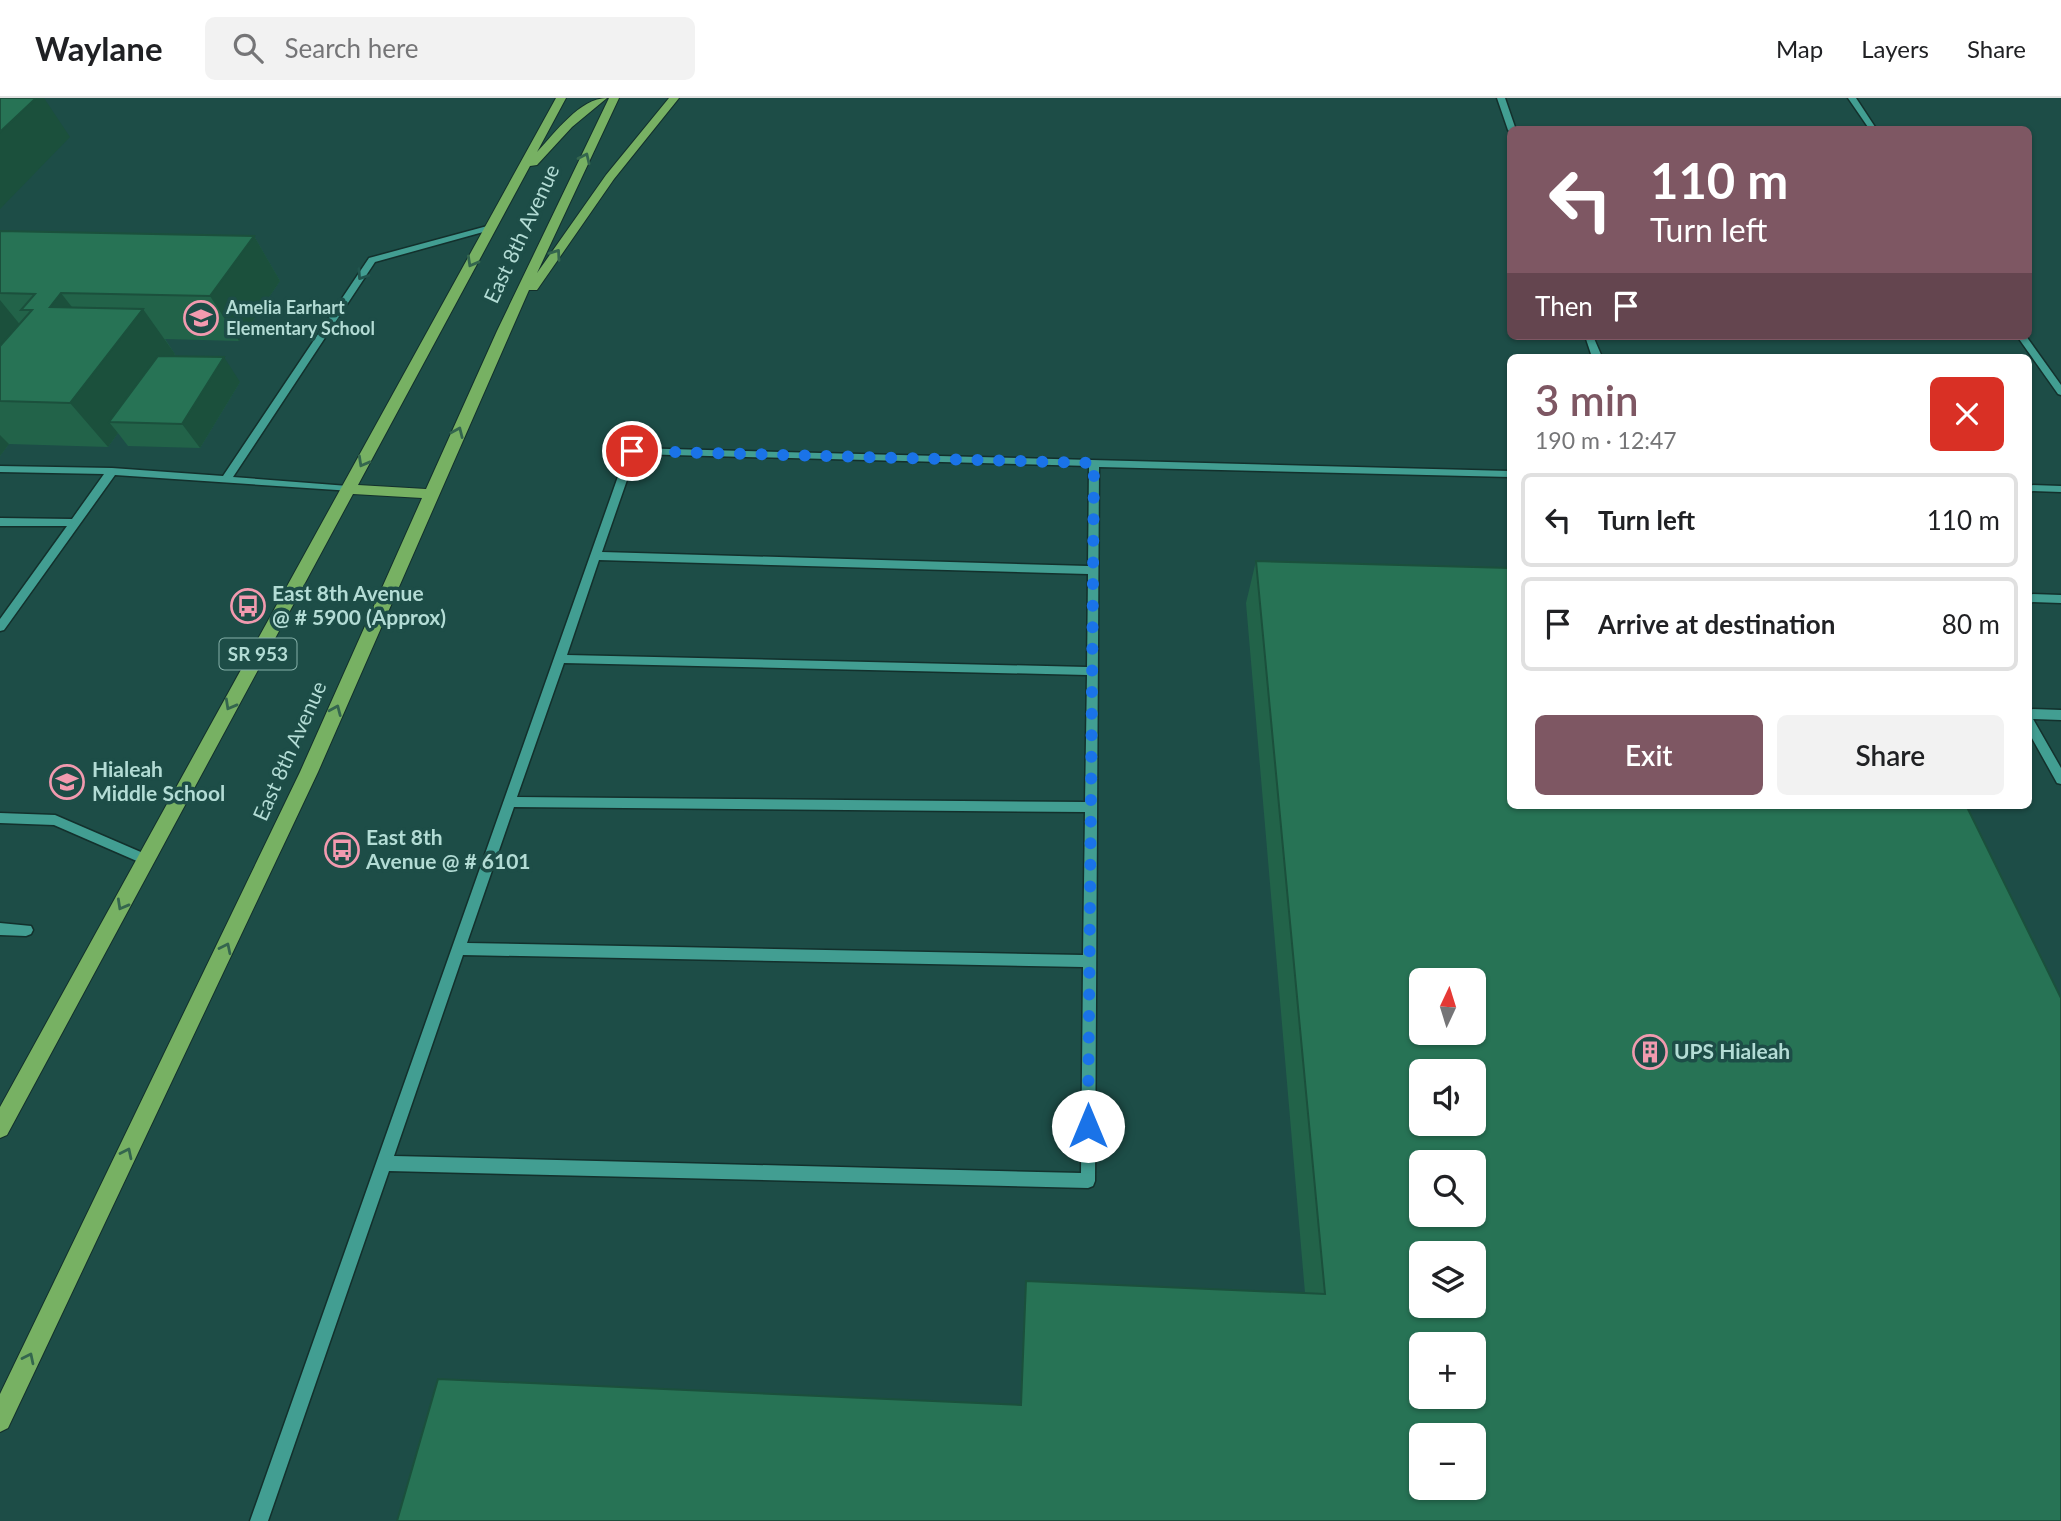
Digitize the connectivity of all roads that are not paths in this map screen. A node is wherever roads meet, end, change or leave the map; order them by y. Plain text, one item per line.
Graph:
1 (561, 98) edge
2 (601, 98) edge
3 (614, 98) edge
4 (674, 98) edge
5 (1501, 98) edge
6 (1852, 98) edge
7 (1512, 126) edge
8 (1871, 126) edge
9 (516, 181) junction
10 (491, 227) junction
11 (503, 331) junction
12 (2024, 340) edge
13 (2061, 392) edge
14 (1094, 463) junction
15 (0, 469) edge
16 (112, 471) junction
17 (1507, 474) edge
18 (226, 480) junction
19 (2032, 488) edge
20 (348, 489) junction
21 (2061, 489) edge
22 (430, 494) junction
23 (0, 522) edge
24 (74, 523) junction
25 (595, 556) junction
26 (1093, 570) junction
27 (2032, 598) edge
28 (2061, 599) edge
29 (0, 627) edge
30 (560, 659) junction
31 (1092, 671) junction
32 (2032, 714) edge
33 (2061, 715) edge
34 (2032, 727) edge
35 (2061, 779) edge
36 (509, 802) junction
37 (1091, 807) junction
38 (0, 818) edge
39 (146, 860) junction
40 (0, 929) edge
41 (26, 930) dead end
42 (458, 949) junction
43 (1090, 961) junction
44 (0, 1128) edge
45 (383, 1163) junction
46 (0, 1420) edge
47 (259, 1521) edge

1 - 9 main road, East 8th Avenue / SR 953
2 - 9 main road
11 -> 3 main road, East 8th Avenue
11 -> 4 main road
5 - 7 lane
6 - 8 lane
9 - 10 main road, East 8th Avenue / SR 953
10 -> 18 lane
10 -> 20 main road, East 8th Avenue / SR 953
22 -> 11 main road, East 8th Avenue
12 - 13 lane
14 - 17 lane
14 - 25 lane
14 - 26 lane
15 - 16 lane
16 - 18 lane
16 - 24 lane
18 - 20 lane
19 - 21 lane
20 - 22 main road
20 -> 39 main road, East 8th Avenue / SR 953
46 -> 22 main road, East 8th Avenue
23 - 24 lane
24 - 29 lane
25 - 26 lane
25 - 30 lane
26 - 31 lane
27 - 28 lane
30 - 31 lane
30 - 36 lane
31 - 37 lane
32 - 33 lane
34 - 35 lane
36 - 37 lane
36 - 42 lane
37 - 43 lane
38 - 39 lane
39 -> 44 main road, East 8th Avenue / SR 953
40 - 41 lane
42 - 43 lane
42 - 45 lane
43 - 45 lane
45 - 47 lane

